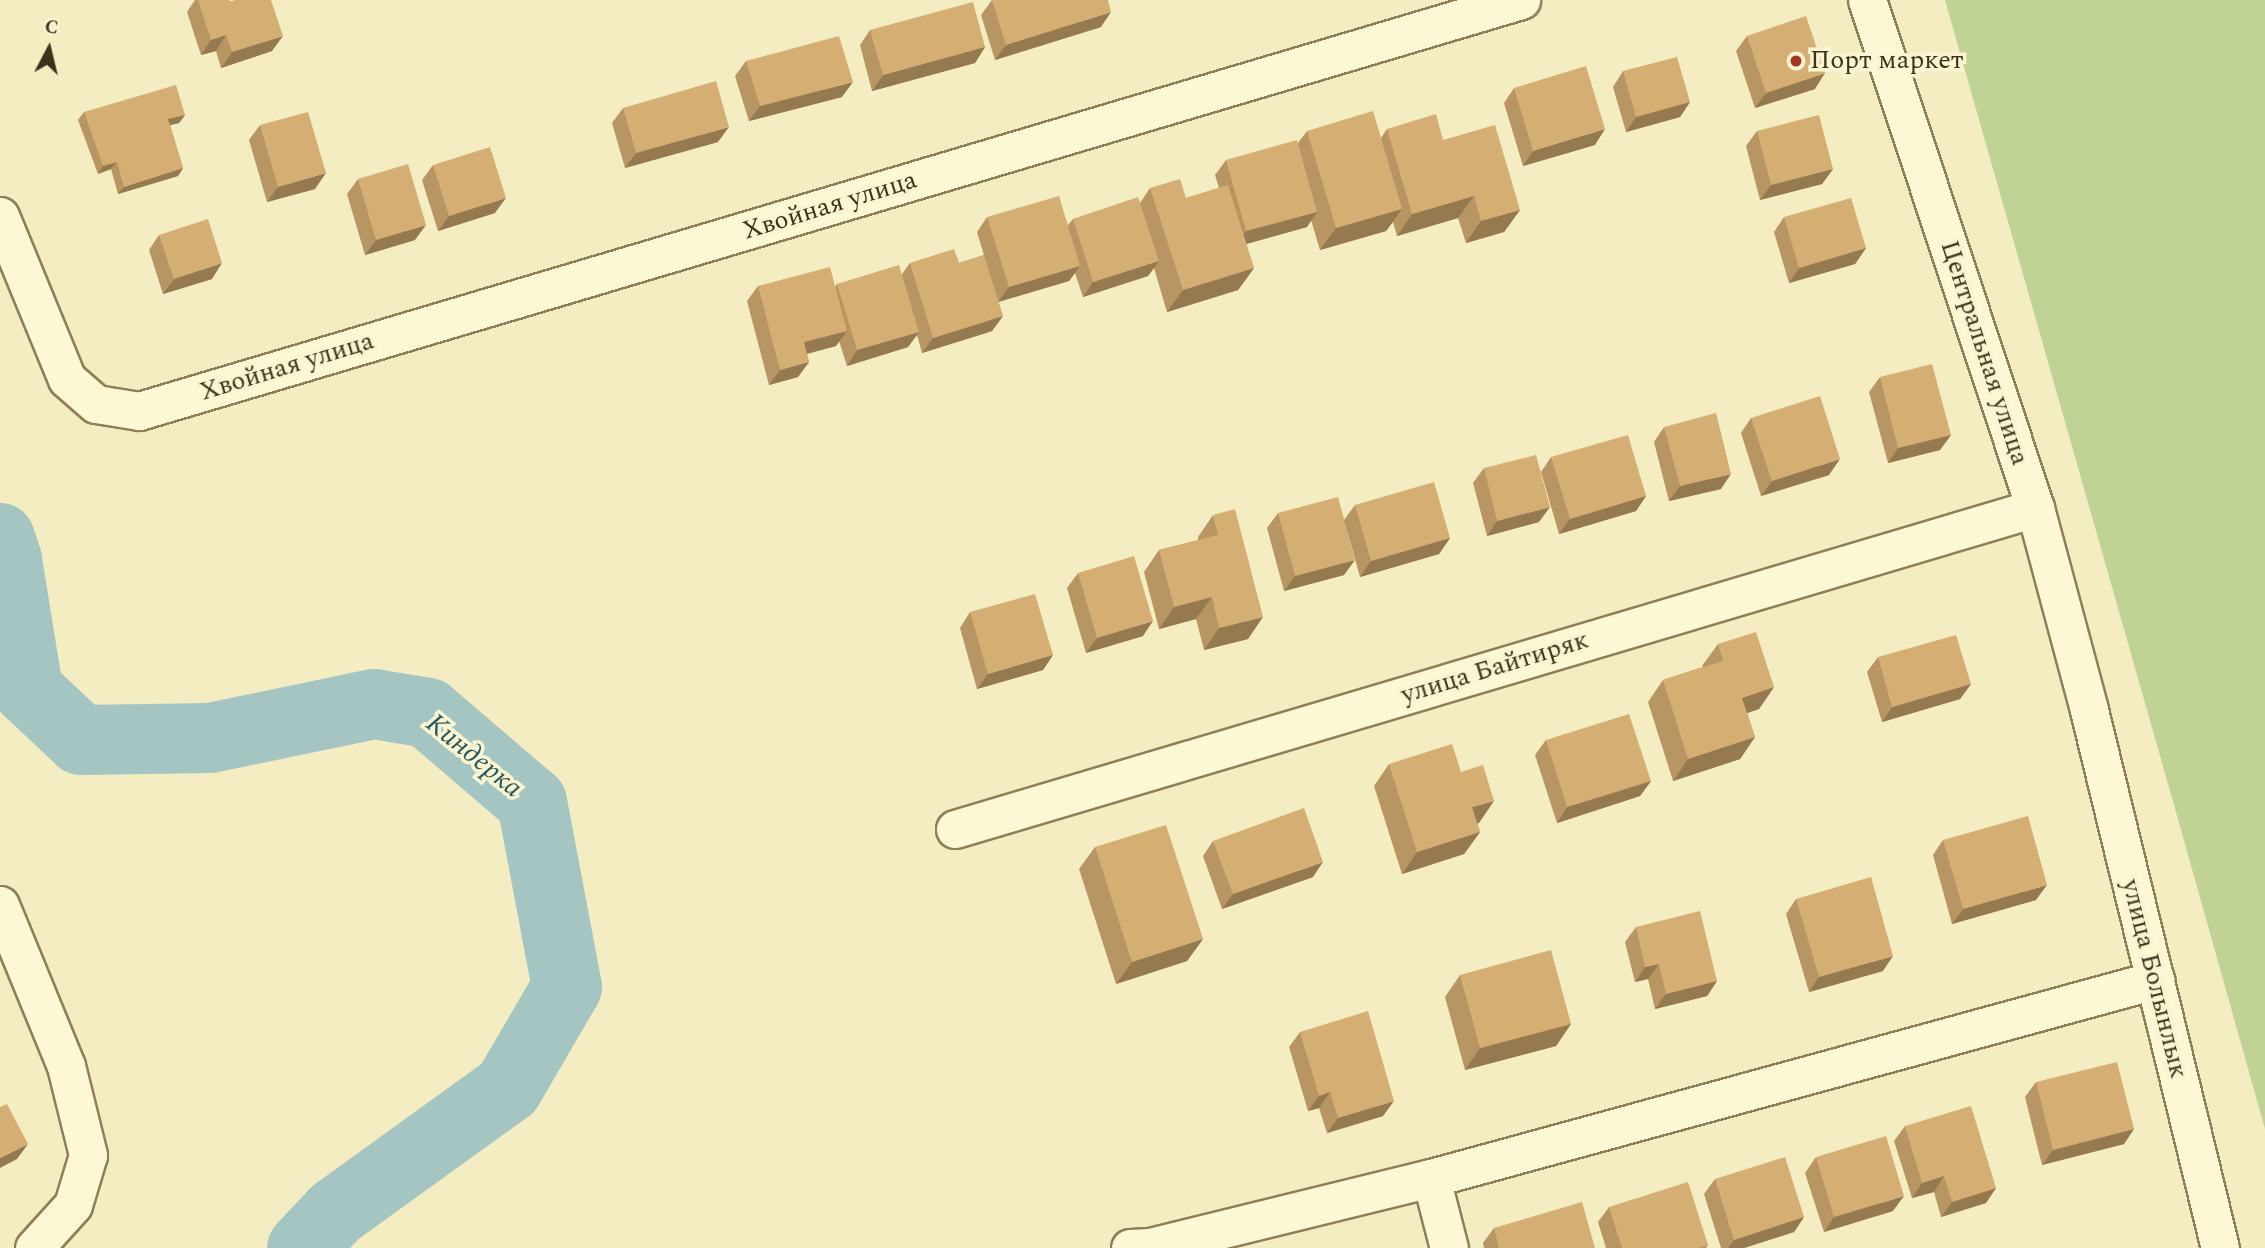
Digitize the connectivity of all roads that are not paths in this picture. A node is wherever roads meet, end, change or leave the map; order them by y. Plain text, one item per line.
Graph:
1 (1521, 0) edge
2 (1867, 0) edge
3 (0, 216) edge
4 (2035, 508) junction
5 (2089, 710) joint
6 (955, 829) dead end
7 (0, 905) edge
8 (2155, 981) junction
9 (1431, 1178) junction
10 (34, 1248) edge
11 (1130, 1248) edge
12 (1449, 1248) edge
13 (2220, 1248) edge

1 - 3 street, Хвойная улица
2 - 4 street, Центральная улица
4 - 5 street, Центральная улица
4 - 6 street, улица Байтиряк
5 - 8 street, улица Болынлык
7 - 10 street
8 - 9 street
8 - 13 street, улица Болынлык
9 - 11 street
9 - 12 street

